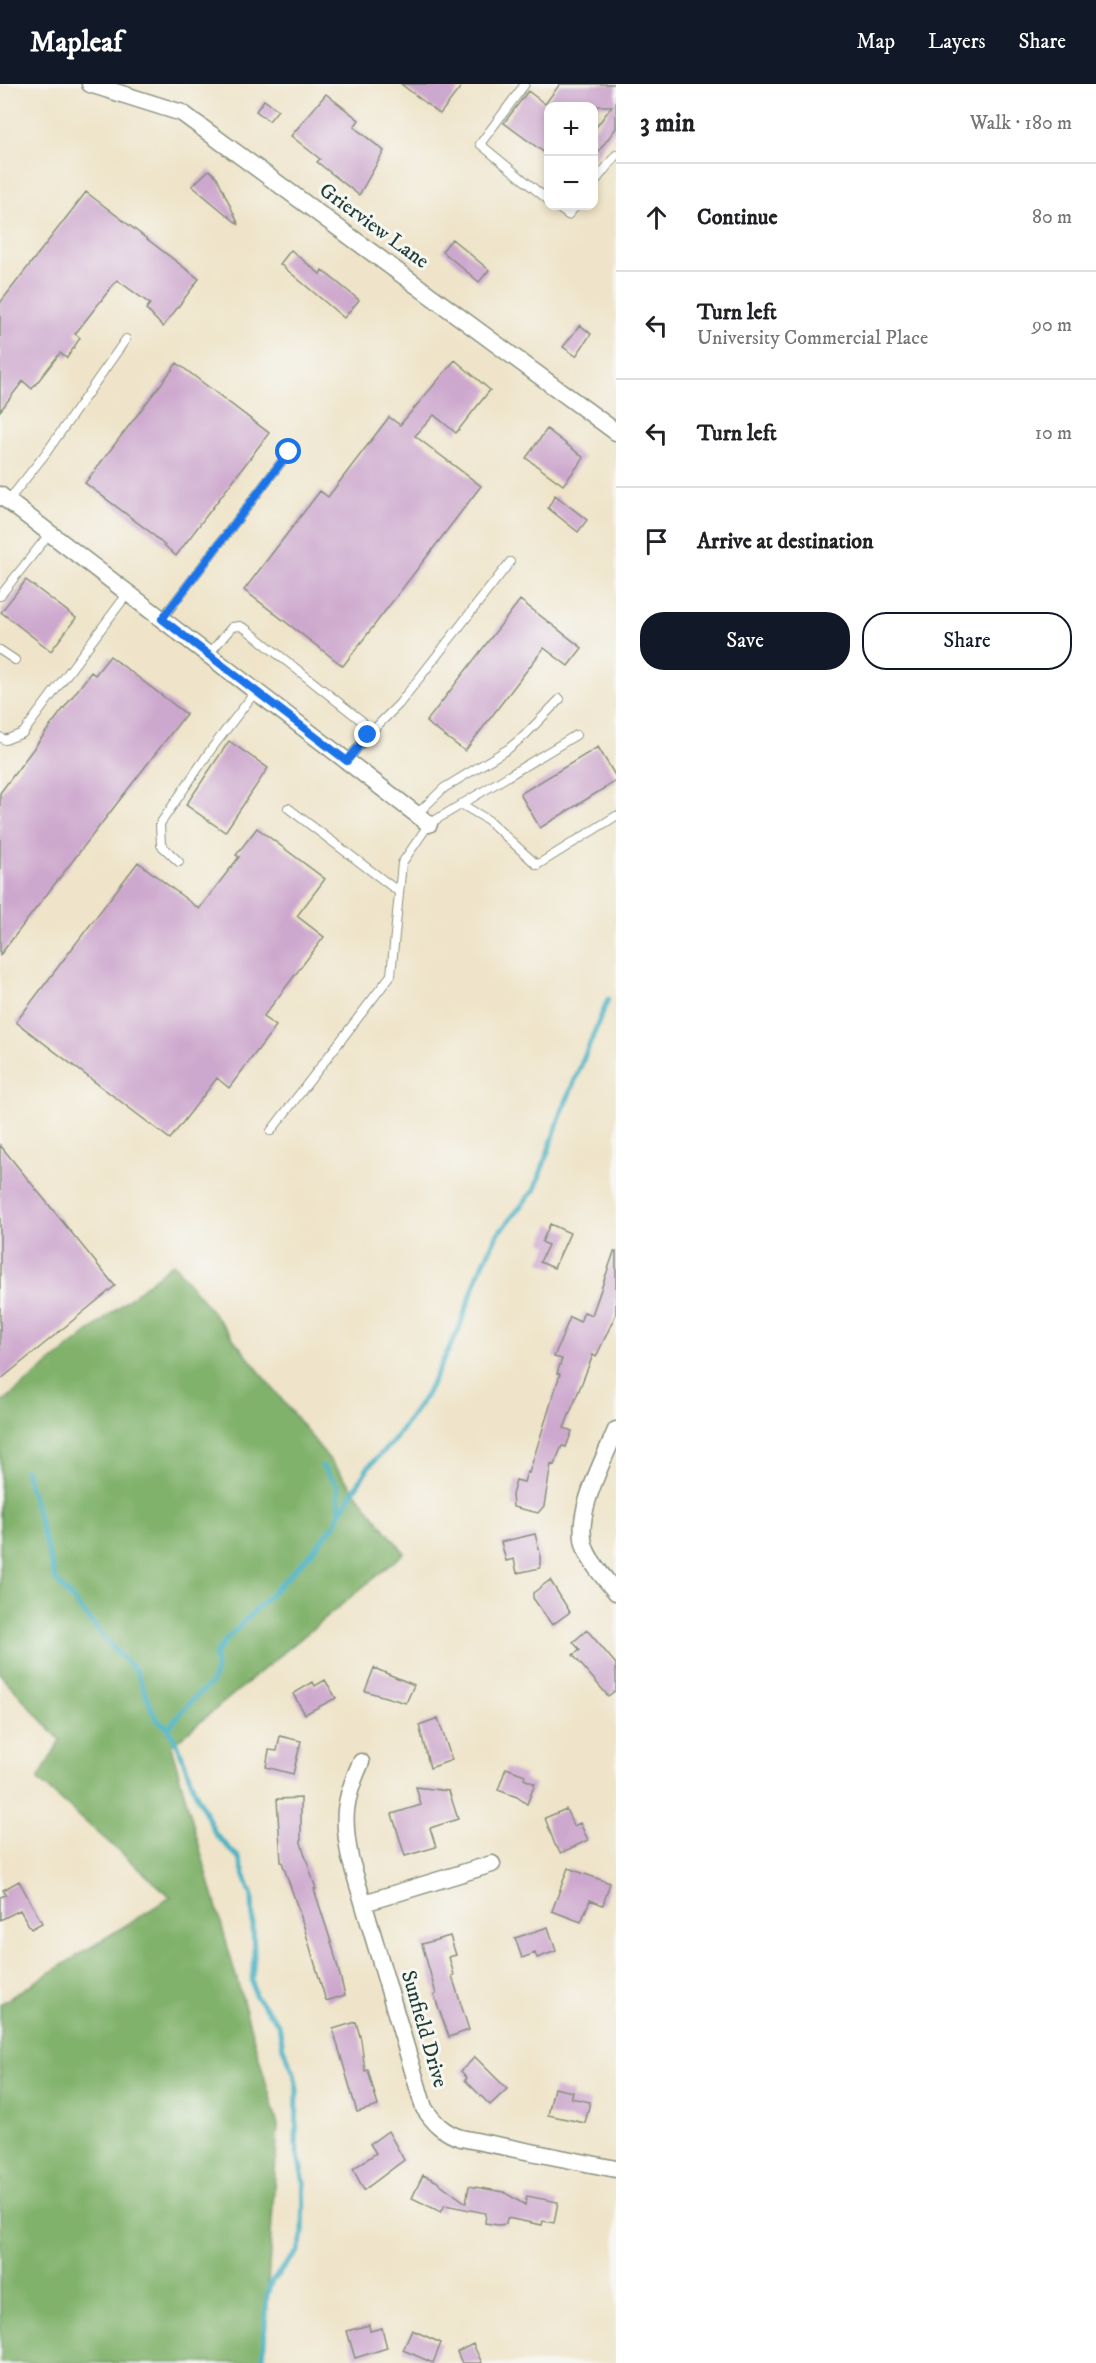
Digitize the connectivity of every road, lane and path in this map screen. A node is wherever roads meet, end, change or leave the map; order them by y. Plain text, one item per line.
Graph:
1 (90, 84) edge
2 (525, 84) edge
3 (616, 155) edge
4 (598, 178) edge
5 (544, 196) edge
6 (561, 210) edge
7 (572, 210) edge
8 (126, 339) dead end
9 (616, 432) edge
10 (289, 452) dead end
11 (2, 497) edge
12 (50, 533) junction
13 (510, 562) dead end
14 (128, 593) junction
15 (0, 596) edge
16 (162, 619) junction
17 (0, 650) edge
18 (208, 655) junction
19 (15, 660) dead end
20 (256, 692) junction
21 (560, 699) dead end
22 (368, 735) junction
23 (576, 735) dead end
24 (0, 737) edge
25 (347, 761) junction
26 (461, 804) junction
27 (288, 808) dead end
28 (616, 816) edge
29 (423, 819) junction
30 (179, 862) dead end
31 (399, 892) junction
32 (271, 1131) dead end
33 (616, 1430) edge
34 (616, 1592) edge
35 (361, 1762) dead end
36 (492, 1864) dead end
37 (364, 1903) junction
38 (616, 2169) edge

1 - 9 street, Grierview Lane
2 - 5 lane
3 - 4 lane
6 - 7 lane
8 - 11 lane
10 - 16 lane
11 - 12 street
12 - 14 street
12 - 15 lane
13 - 22 lane
14 - 16 street
14 - 24 lane
16 - 18 street
17 - 19 lane
18 - 20 street
18 - 22 lane
20 - 25 street
20 - 30 lane
21 - 29 lane
22 - 25 lane
23 - 26 lane
25 - 29 street
26 - 28 lane
26 - 29 lane
27 - 31 lane
29 - 31 lane
31 - 32 lane
33 - 34 street
35 - 37 street, Sunfield Drive
36 - 37 street
37 - 38 street, Sunfield Drive

